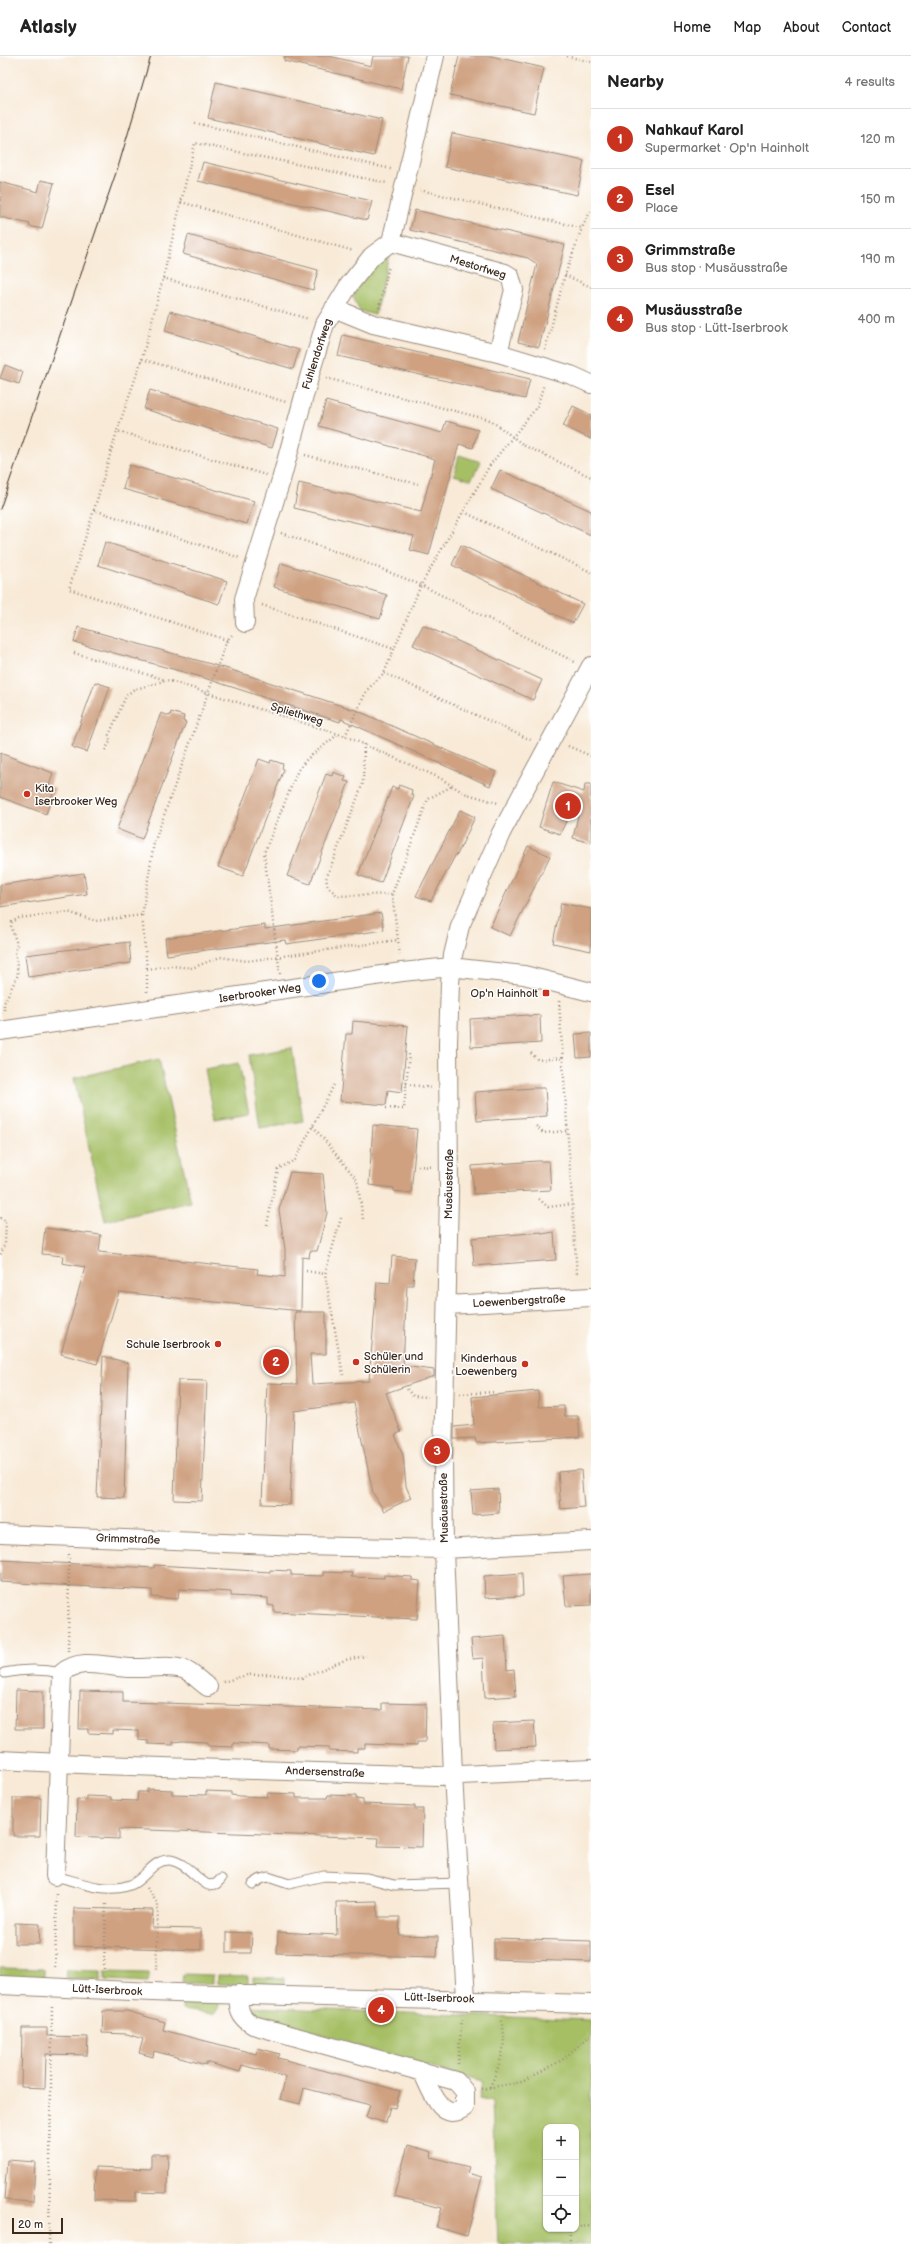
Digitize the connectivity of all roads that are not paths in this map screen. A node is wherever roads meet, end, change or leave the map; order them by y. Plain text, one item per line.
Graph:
1 (434, 56) edge
2 (391, 242) junction
3 (334, 308) junction
4 (498, 353) junction
5 (591, 384) edge
6 (245, 623) road end
7 (590, 668) edge
8 (451, 967) junction
9 (591, 992) edge
10 (2, 1030) edge
11 (591, 1297) edge
12 (447, 1305) junction
13 (0, 1534) edge
14 (591, 1541) edge
15 (444, 1550) junction
16 (65, 1670) junction
17 (4, 1673) dead end
18 (208, 1687) road end
19 (0, 1760) edge
20 (58, 1764) junction
21 (591, 1769) edge
22 (453, 1775) junction
23 (55, 1876) joint
24 (221, 1879) dead end
25 (460, 1883) junction
26 (253, 1884) dead end
27 (0, 1985) edge
28 (238, 1994) junction
29 (591, 2004) edge
30 (464, 2005) junction
31 (422, 2071) junction

1 - 2 street
2 - 3 street, Fuhlendorfweg
2 - 4 street, Mestorfweg
3 - 4 street
3 - 6 street, Fuhlendorfweg
4 - 5 street
7 - 8 street
8 - 9 street, Iserbrooker Weg
8 - 10 street, Iserbrooker Weg
8 - 12 street, Musäusstraße
11 - 12 street, Loewenbergstraße
12 - 15 street, Musäusstraße
13 - 15 street, Grimmstraße
14 - 15 street, Grimmstraße
15 - 22 street, Musäusstraße
16 - 17 lane
16 - 18 street
16 - 20 street
19 - 20 street, Andersenstraße
20 - 22 street, Andersenstraße
20 - 23 street
21 - 22 street, Andersenstraße
22 - 25 street, Musäusstraße
23 - 24 lane
25 - 26 lane
25 - 30 street, Musäusstraße
27 - 28 street, Lütt-Iserbrook
28 - 30 street, Lütt-Iserbrook
28 - 31 street
29 - 30 street, Lütt-Iserbrook
31 - 31 street

